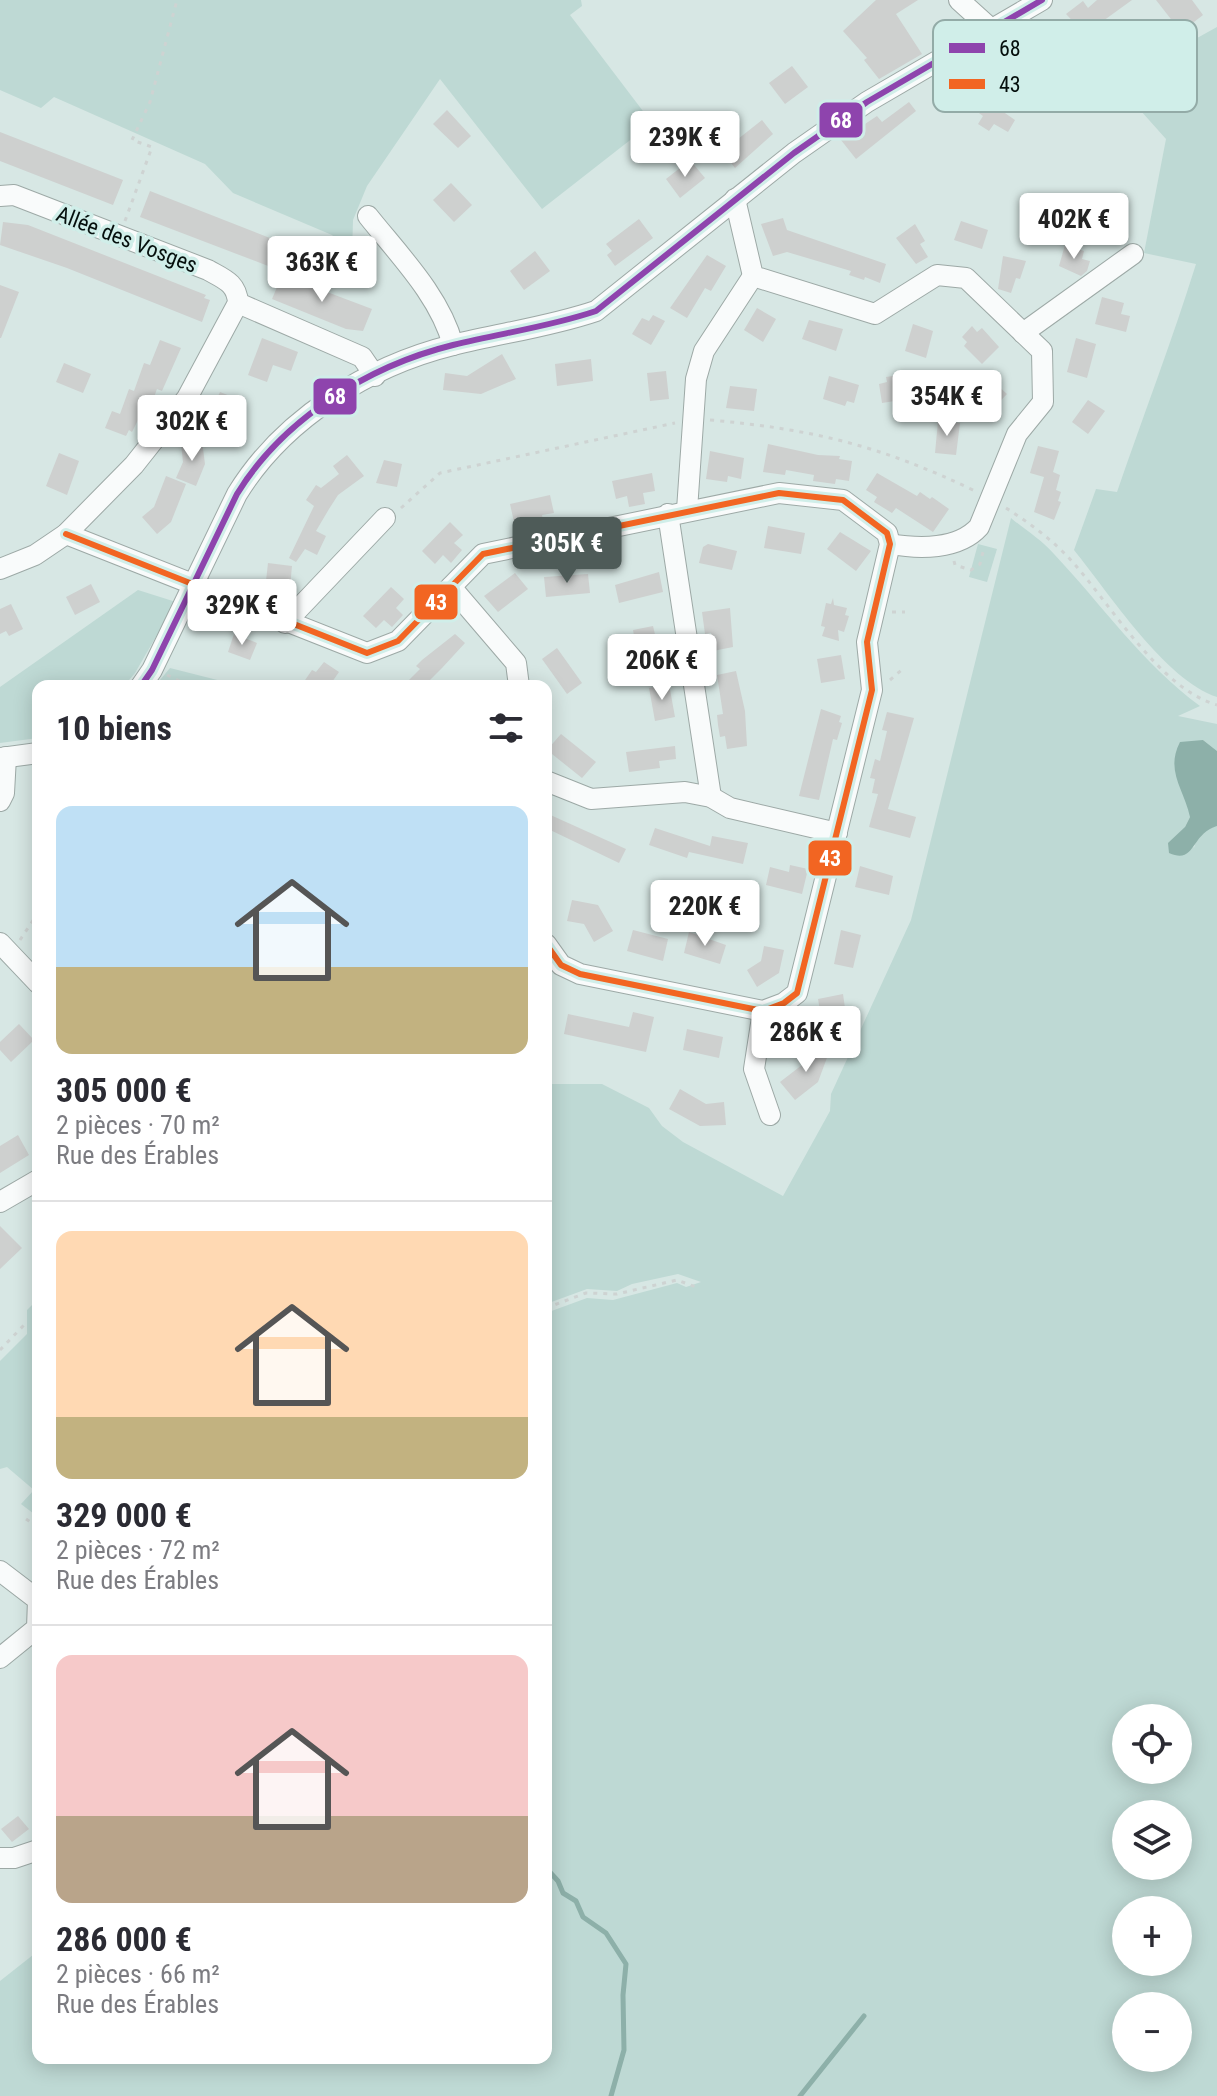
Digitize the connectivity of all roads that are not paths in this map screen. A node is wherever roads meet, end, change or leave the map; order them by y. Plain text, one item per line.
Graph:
1 (959, 0) edge
2 (1042, 0) edge
3 (981, 20) edge
4 (1007, 20) edge
5 (933, 63) edge
6 (0, 196) edge
7 (735, 199) junction
8 (368, 216) dead end
9 (1133, 254) dead end
10 (753, 276) junction
11 (238, 303) junction
12 (1023, 333) junction
13 (453, 345) junction
14 (375, 376) junction
15 (678, 512) junction
16 (385, 518) dead end
17 (66, 534) junction
18 (890, 544) junction
19 (0, 569) edge
20 (194, 587) junction
21 (451, 587) junction
22 (285, 623) junction
23 (146, 678) edge
24 (518, 680) edge
25 (32, 754) edge
26 (3, 757) edge
27 (552, 783) edge
28 (711, 797) junction
29 (0, 801) edge
30 (837, 833) junction
31 (5, 947) edge
32 (552, 952) edge
33 (32, 976) edge
34 (763, 1011) junction
35 (770, 1115) dead end
36 (32, 1183) edge
37 (0, 1202) edge
38 (0, 1571) edge
39 (32, 1595) edge
40 (32, 1632) edge
41 (0, 1658) edge
42 (32, 1852) edge
43 (0, 1858) edge

1 - 3 street
2 - 4 street
5 - 7 street
6 - 11 street, Allée des Vosges
7 - 10 street
7 - 13 street
8 - 13 street
9 - 12 street
10 - 12 street
10 - 15 street
11 - 14 street, Allée des Vosges
11 - 17 street
12 - 18 street
13 - 14 street
14 - 20 street
15 - 18 street
15 - 21 street
15 - 28 street
16 - 22 street
17 - 19 street
17 - 20 street
18 - 30 street
20 - 22 street
20 - 23 street
21 - 22 street
21 - 24 street
25 - 26 street
26 - 29 street
27 - 28 street
28 - 30 street
30 - 34 street
31 - 33 street
32 - 34 street
34 - 35 street
36 - 37 street
38 - 39 street
40 - 41 street
42 - 43 street

